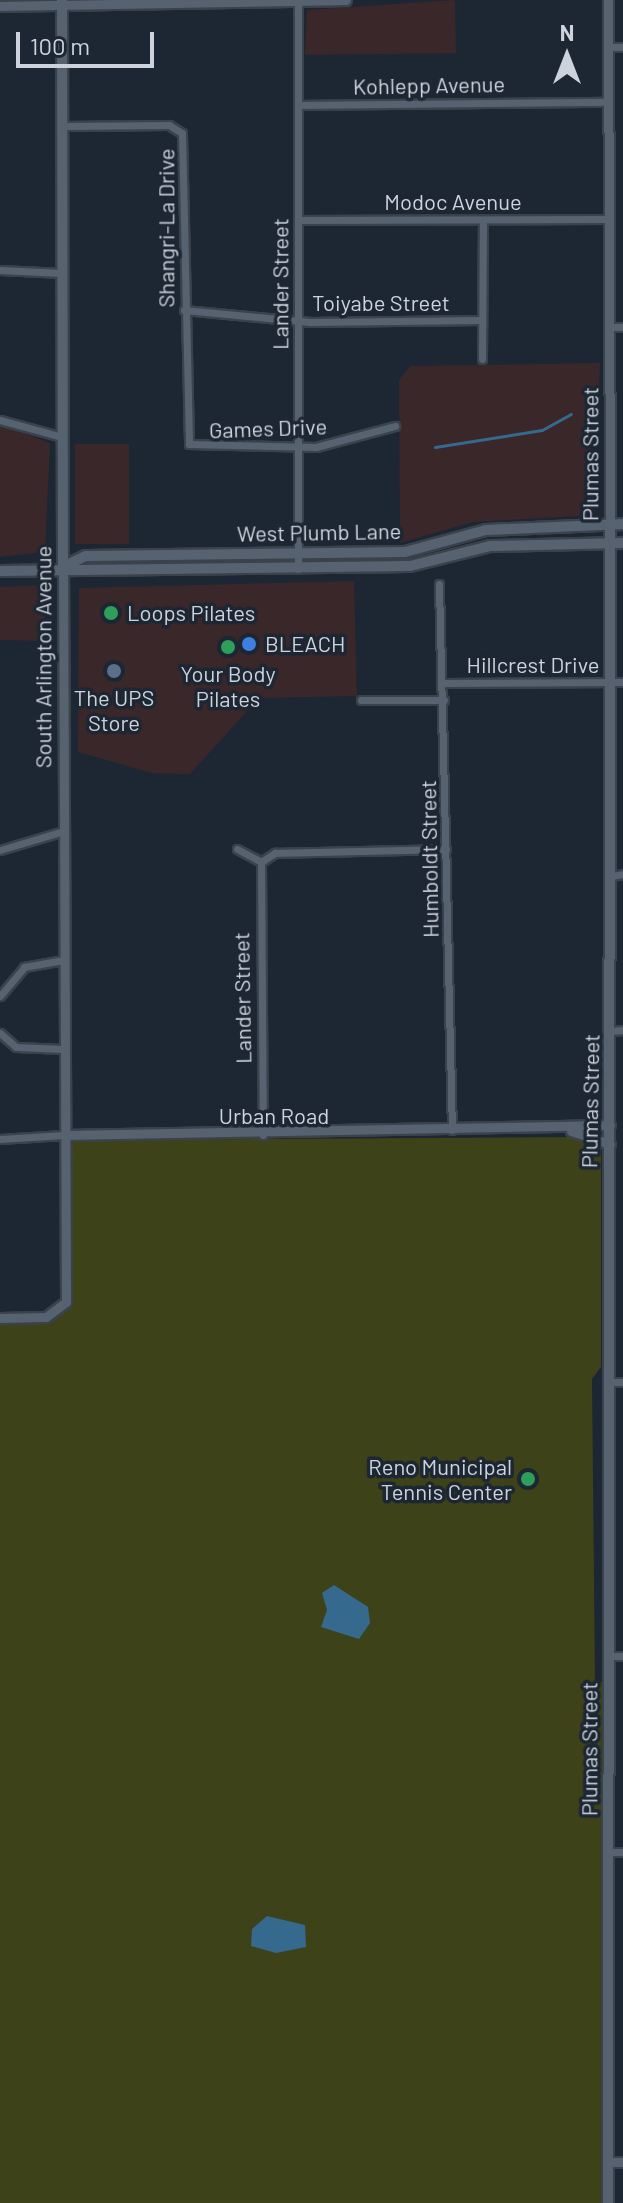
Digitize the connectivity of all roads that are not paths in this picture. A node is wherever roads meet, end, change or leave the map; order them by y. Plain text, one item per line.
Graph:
1 (298, 0) edge
2 (346, 0) edge
3 (608, 0) edge
4 (146, 1) edge
5 (62, 2) edge
6 (0, 6) edge
7 (608, 47) junction
8 (623, 47) edge
9 (608, 102) junction
10 (298, 105) junction
11 (62, 126) junction
12 (608, 219) junction
13 (298, 220) junction
14 (483, 220) junction
15 (0, 270) edge
16 (62, 273) junction
17 (184, 310) junction
18 (482, 320) junction
19 (298, 321) junction
20 (609, 327) junction
21 (623, 327) edge
22 (482, 359) dead end
23 (0, 420) edge
24 (395, 426) dead end
25 (62, 437) junction
26 (189, 444) joint
27 (298, 448) junction
28 (623, 524) edge
29 (610, 525) junction
30 (609, 543) junction
31 (623, 543) edge
32 (298, 552) junction
33 (63, 567) junction
34 (298, 569) junction
35 (0, 571) edge
36 (439, 584) dead end
37 (610, 682) junction
38 (623, 682) edge
39 (444, 683) junction
40 (361, 700) dead end
41 (444, 700) junction
42 (64, 831) junction
43 (237, 849) dead end
44 (446, 849) junction
45 (0, 850) edge
46 (261, 862) junction
47 (617, 875) edge
48 (63, 960) junction
49 (0, 996) edge
50 (623, 1030) edge
51 (611, 1031) junction
52 (0, 1033) edge
53 (63, 1049) junction
54 (610, 1125) junction
55 (548, 1129) junction
56 (452, 1132) junction
57 (64, 1135) junction
58 (263, 1135) junction
59 (0, 1139) edge
60 (610, 1144) junction
61 (0, 1318) edge
62 (608, 1382) junction
63 (623, 1382) edge
64 (609, 1656) junction
65 (623, 1656) edge
66 (609, 1852) junction
67 (623, 1852) edge
68 (608, 2162) junction
69 (623, 2162) edge
70 (608, 2203) edge

1 - 2 street
1 - 4 street
1 - 10 street, Lander Street
3 - 7 street, Plumas Street
4 - 5 street
5 - 6 street
5 - 11 main road, South Arlington Avenue
7 - 8 street
7 - 9 street, Plumas Street
9 - 10 street, Kohlepp Avenue
9 - 12 street, Plumas Street
10 - 13 street, Lander Street
11 - 16 main road, South Arlington Avenue
11 - 17 street, Shangri-La Drive
12 - 14 street, Modoc Avenue
12 - 20 street, Plumas Street
13 - 14 street, Modoc Avenue
13 - 19 street, Lander Street
14 - 18 street
15 - 16 street
16 - 25 main road, South Arlington Avenue
17 - 19 street, Toiyabe Street
17 - 26 street, Shangri-La Drive
18 - 19 street, Toiyabe Street
18 - 22 street
19 - 27 street, Lander Street
20 - 21 street
20 - 29 street, Plumas Street
23 - 25 street
24 - 27 street, Games Drive
25 - 33 main road, South Arlington Avenue
26 - 27 street, Games Drive
27 - 32 street, Lander Street
28 - 29 main road, West Plumb Lane
29 - 30 main road, Plumas Street
29 - 32 main road, West Plumb Lane
30 - 31 main road, West Plumb Lane
30 - 34 main road, West Plumb Lane
30 - 37 main road, Plumas Street
32 - 33 main road, West Plumb Lane
32 - 34 street, Lander Street
33 - 34 main road, West Plumb Lane
33 - 35 main road, West Plumb Lane
33 - 42 street, South Arlington Avenue
36 - 39 street, Humboldt Street
37 - 38 street, Hillcrest Drive
37 - 39 street, Hillcrest Drive
37 - 47 main road, Plumas Street
39 - 41 street, Humboldt Street
40 - 41 street, Hillcrest Drive
41 - 44 street, Humboldt Street
42 - 45 street
42 - 48 street, South Arlington Avenue
43 - 46 street
44 - 46 street
44 - 56 street, Humboldt Street
46 - 58 street, Lander Street
47 - 51 main road, Plumas Street
48 - 49 street
48 - 53 street, South Arlington Avenue
50 - 51 street
51 - 54 main road, Plumas Street
52 - 53 street
53 - 57 street, South Arlington Avenue
54 - 55 street, Urban Road
54 - 60 main road, Plumas Street
55 - 56 street, Urban Road
55 - 60 street, Urban Road
56 - 58 street, Urban Road
57 - 58 street, Urban Road
57 - 59 street, Urban Road
57 - 61 street, South Arlington Avenue
60 - 62 main road, Plumas Street
62 - 63 street
62 - 64 main road, Plumas Street
64 - 65 street
64 - 66 main road, Plumas Street
66 - 67 street
66 - 68 main road, Plumas Street
68 - 69 street
68 - 70 main road, Plumas Street

